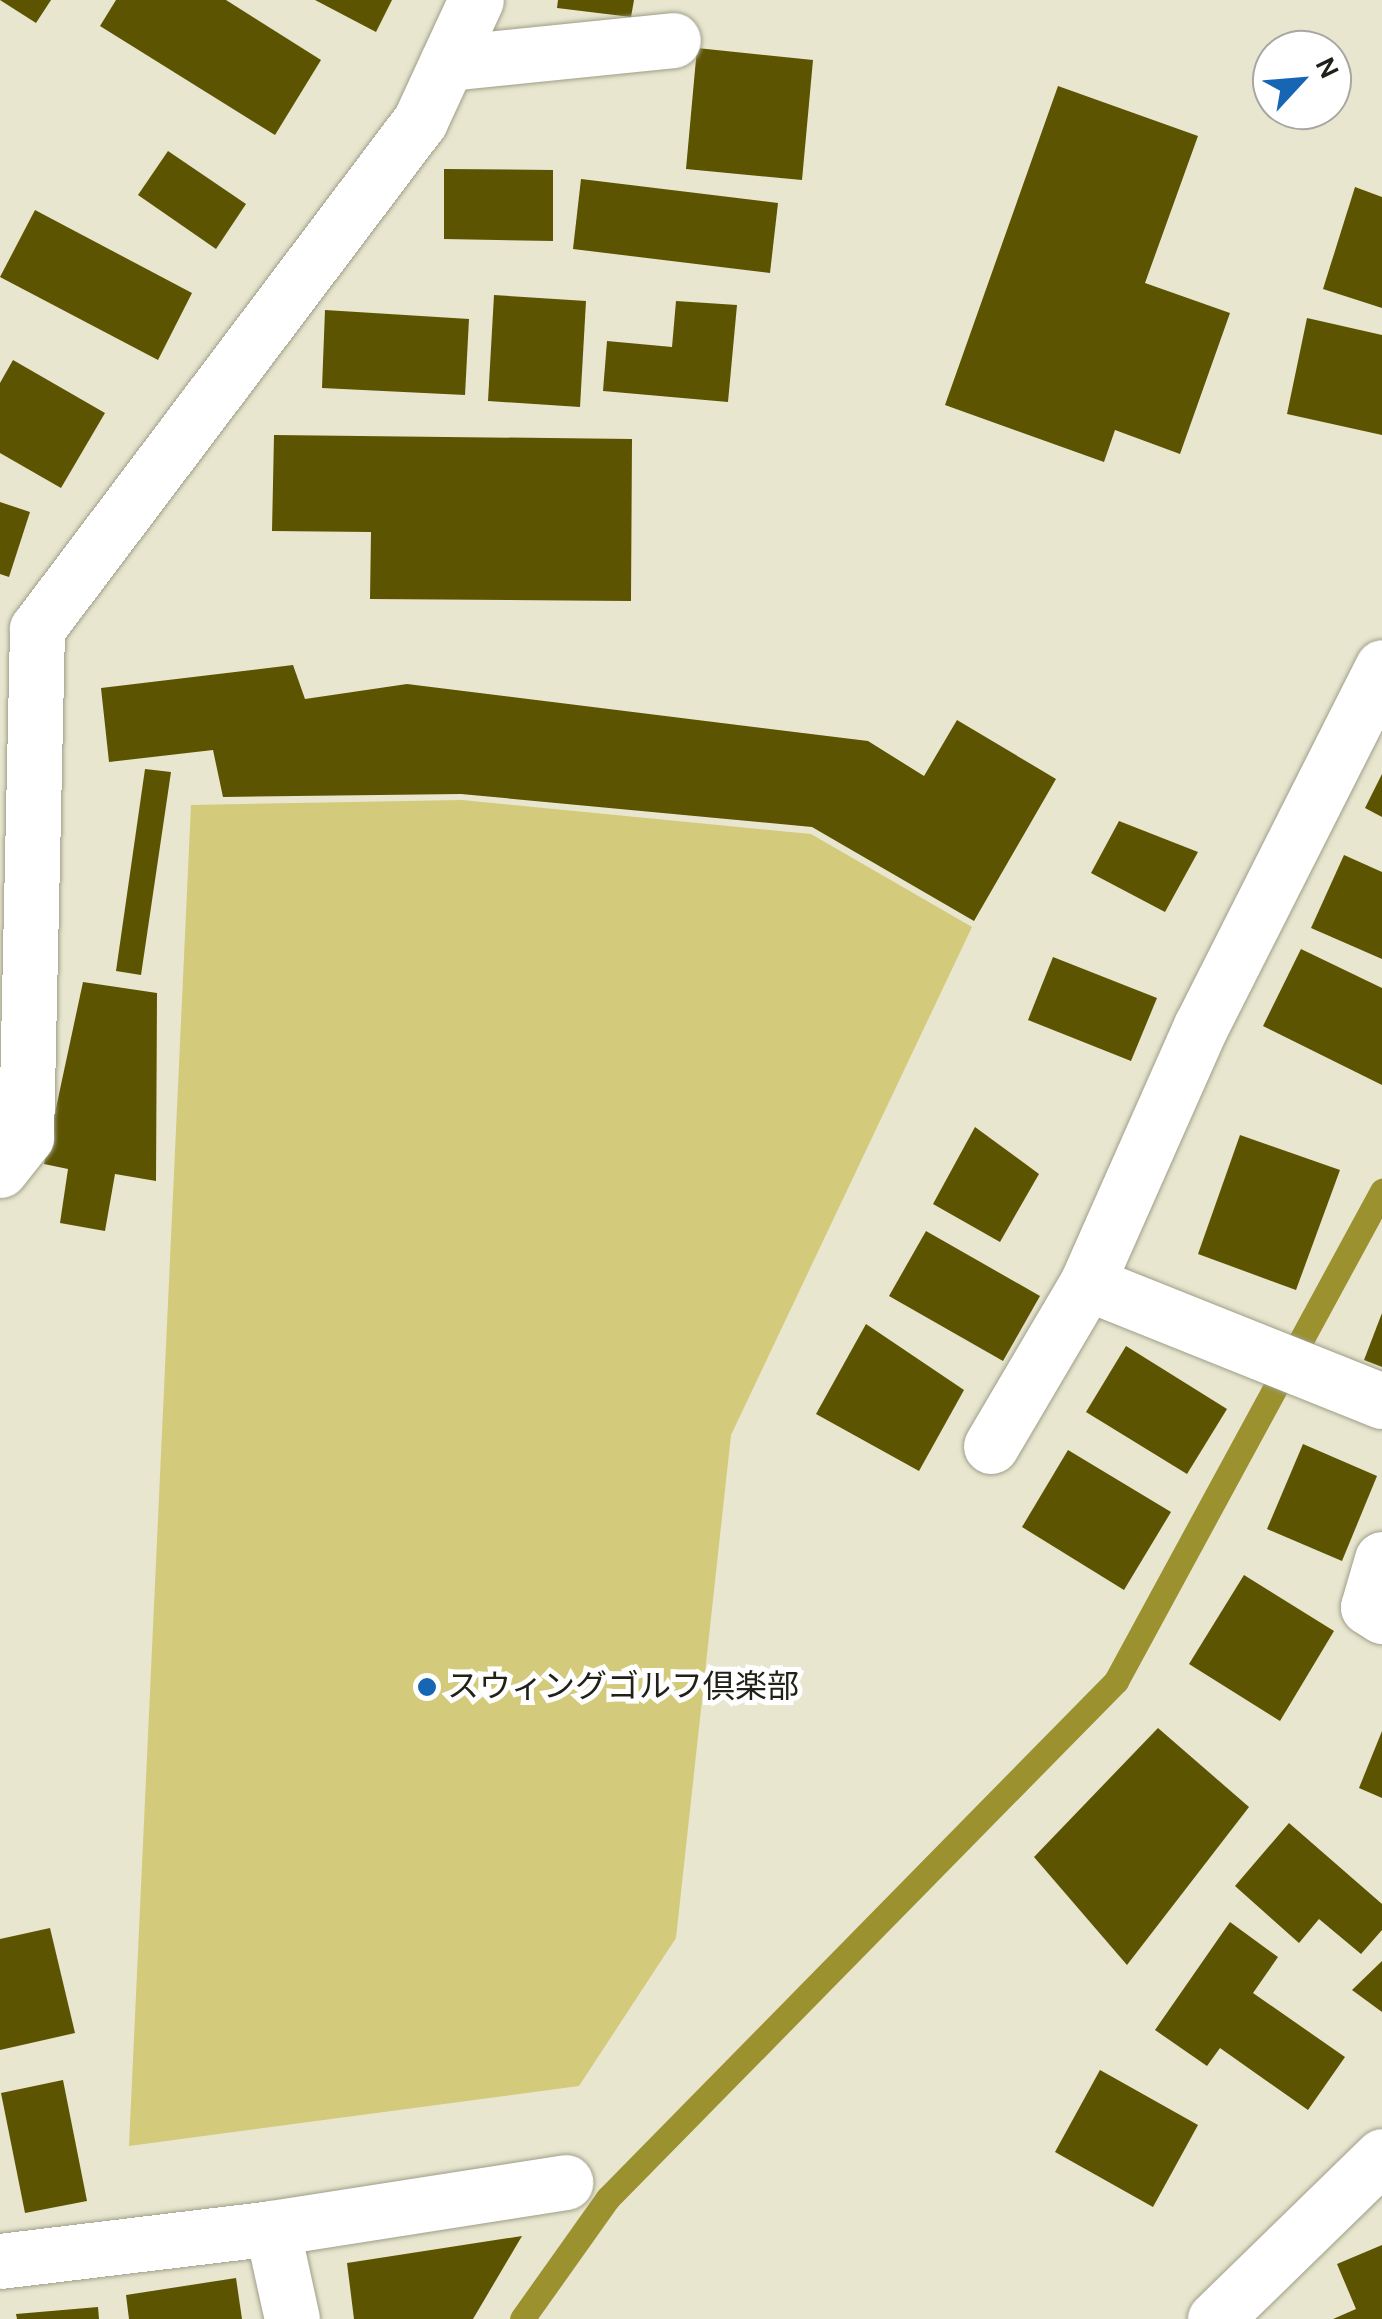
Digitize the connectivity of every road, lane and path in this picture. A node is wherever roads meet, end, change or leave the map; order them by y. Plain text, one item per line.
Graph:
1 (476, 0) edge
2 (673, 40) dead end
3 (447, 62) junction
4 (19, 625) edge
5 (1382, 667) edge
6 (17, 876) edge
7 (0, 1170) edge
8 (1086, 1283) junction
9 (1382, 1401) edge
10 (991, 1446) dead end
11 (1382, 1559) edge
12 (1382, 1616) edge
13 (1382, 2156) edge
14 (565, 2182) dead end
15 (272, 2228) junction
16 (0, 2262) edge
17 (292, 2319) edge
18 (1216, 2319) edge

1 - 3 street
2 - 3 street
3 - 4 street
4 - 6 street
5 - 8 street
6 - 7 street
8 - 9 street
8 - 10 street
11 - 12 street
13 - 18 street
14 - 15 street
15 - 16 street
15 - 17 street

